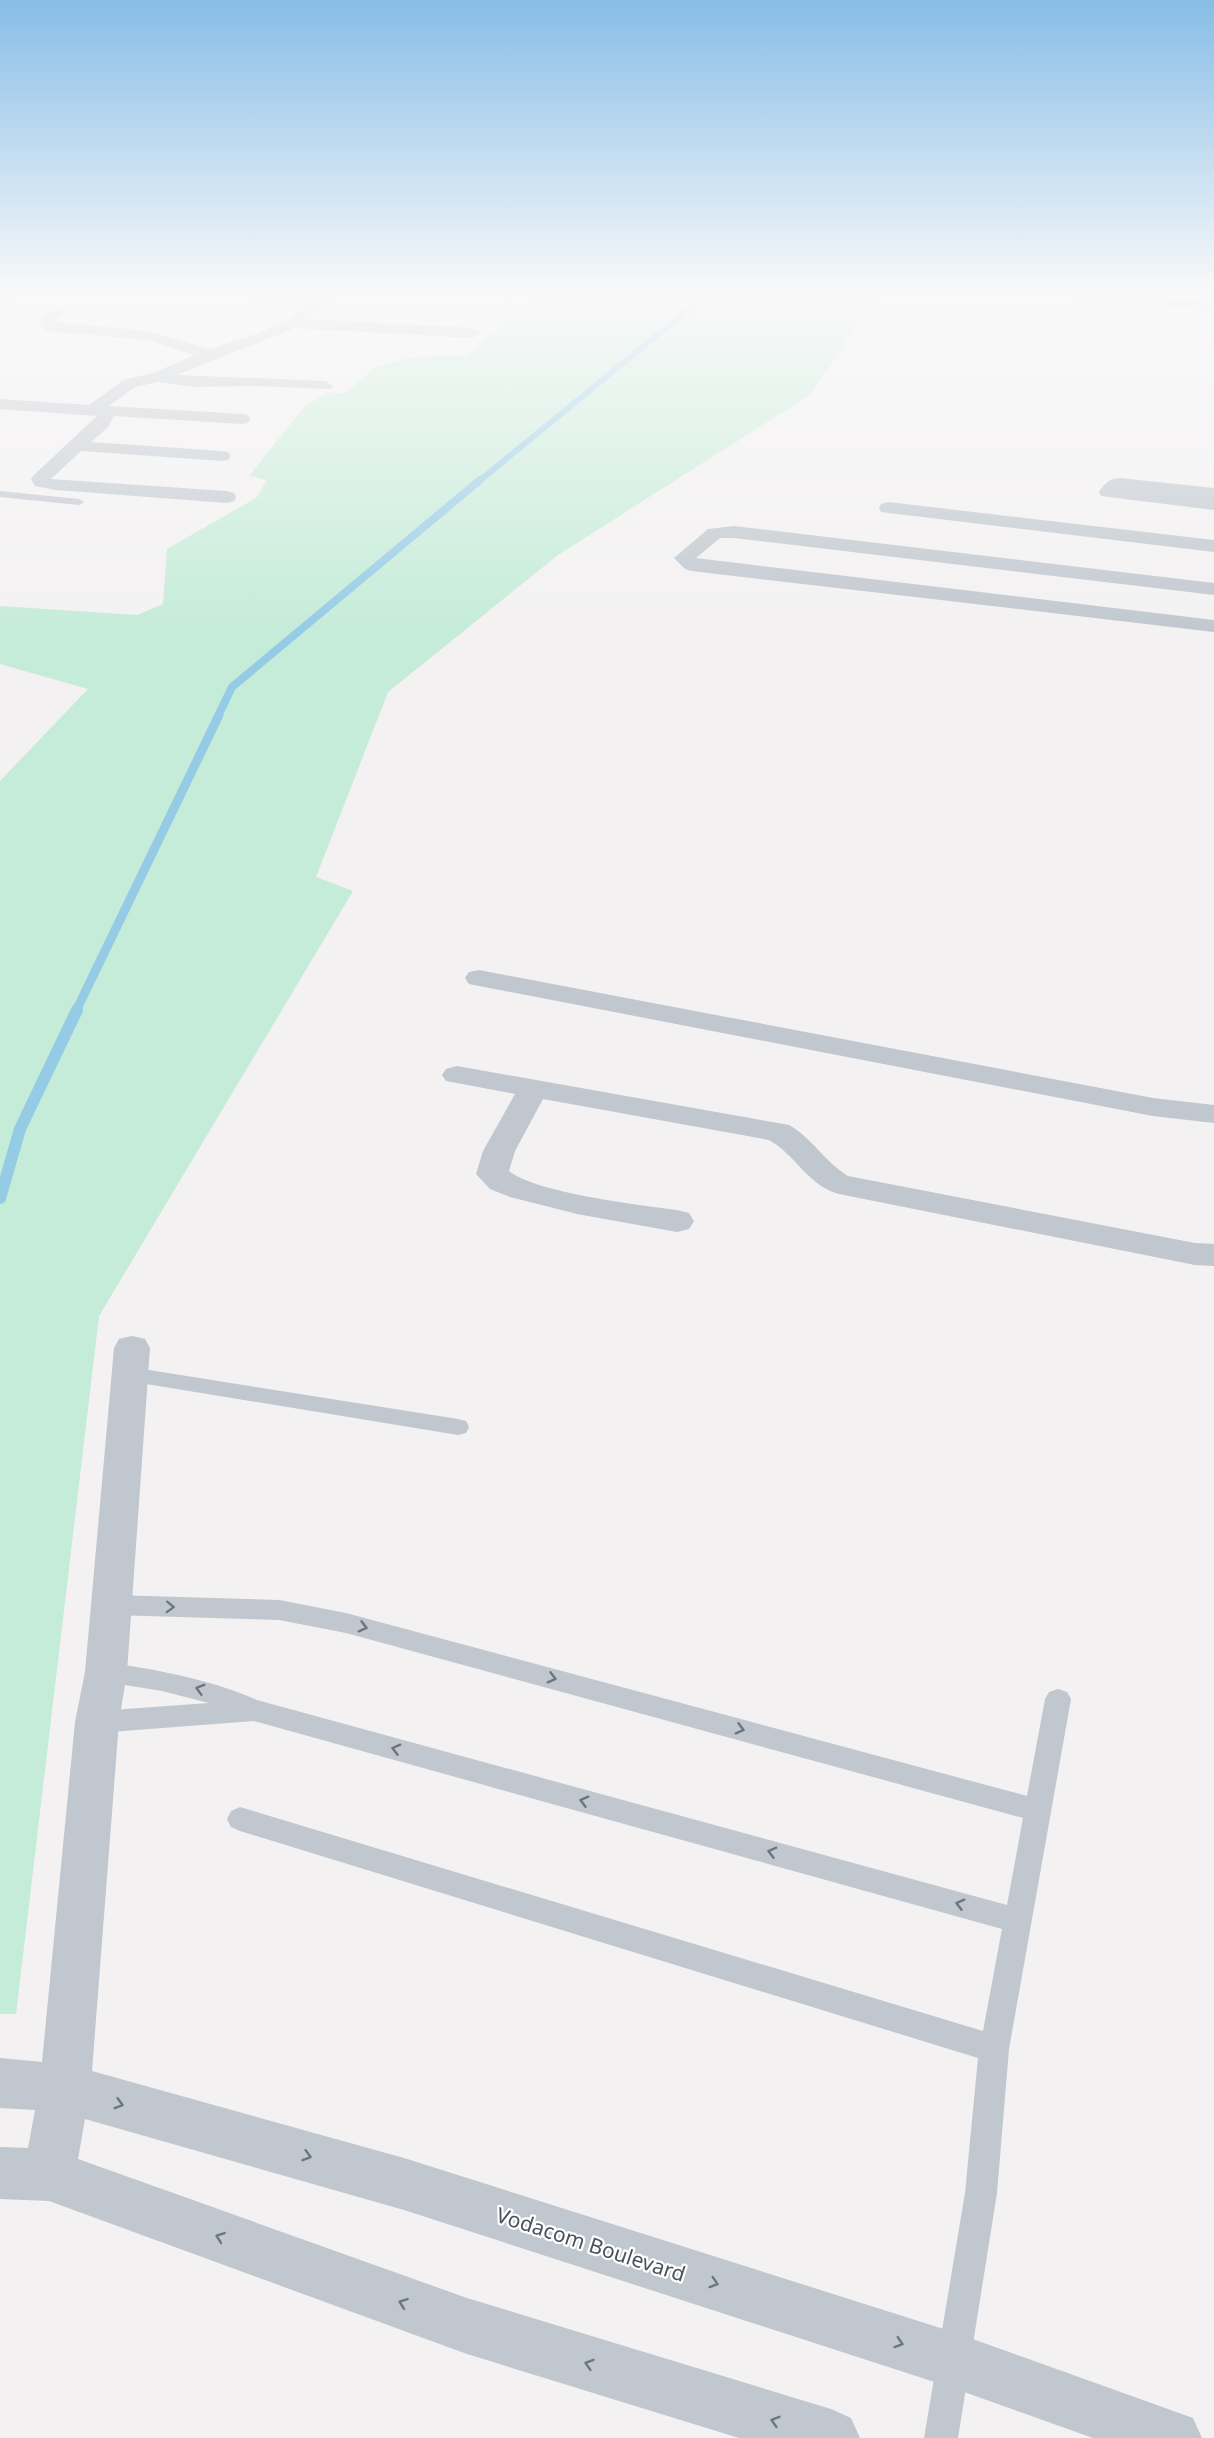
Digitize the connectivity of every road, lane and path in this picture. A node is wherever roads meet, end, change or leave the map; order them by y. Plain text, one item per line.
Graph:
1 (90, 409) edge
2 (94, 409) junction
3 (242, 419) dead end
4 (78, 446) junction
5 (222, 456) dead end
6 (1108, 492) junction
7 (0, 494) edge
8 (1214, 494) edge
9 (227, 497) dead end
10 (1153, 497) junction
11 (79, 502) dead end
12 (1214, 504) edge
13 (888, 508) dead end
14 (1102, 534) junction
15 (1214, 546) edge
16 (1091, 574) junction
17 (1214, 589) edge
18 (1075, 611) junction
19 (1214, 626) edge
20 (479, 978) dead end
21 (457, 1075) dead end
22 (532, 1089) junction
23 (1214, 1114) edge
24 (677, 1221) dead end
25 (1214, 1255) edge
26 (131, 1361) joint
27 (458, 1427) dead end
28 (112, 1605) junction
29 (106, 1672) junction
30 (1058, 1699) dead end
31 (254, 1710) junction
32 (97, 1722) junction
33 (1037, 1810) junction
34 (240, 1819) dead end
35 (1017, 1920) junction
36 (994, 2049) junction
37 (0, 2083) edge
38 (65, 2088) junction
39 (25, 2174) edge
40 (953, 2360) junction
41 (831, 2438) edge
42 (941, 2438) edge
43 (1173, 2438) edge

1 - 2 street
2 - 3 street
2 - 4 street
4 - 5 street
4 - 9 street
6 - 8 street
6 - 10 street
6 - 14 street
7 - 11 lane
10 - 12 street
10 - 14 street
13 - 14 street
14 - 15 street
14 - 16 street
16 - 17 street
16 - 18 street
16 - 18 street
18 - 19 street
20 - 23 street
21 - 22 street
22 - 24 street
22 - 25 street
26 - 27 lane
26 - 28 street
28 - 29 street
28 -> 33 lane
31 -> 29 lane
29 - 32 street
30 - 33 lane
31 - 32 lane
35 -> 31 lane
32 - 38 street
33 - 35 lane
34 - 36 lane
35 - 36 lane
36 - 40 lane
37 - 38 street, Vodacom Boulevard
38 - 39 street
38 -> 40 street, Vodacom Boulevard
41 -> 39 street
40 - 42 lane
40 - 43 street, Vodacom Boulevard

